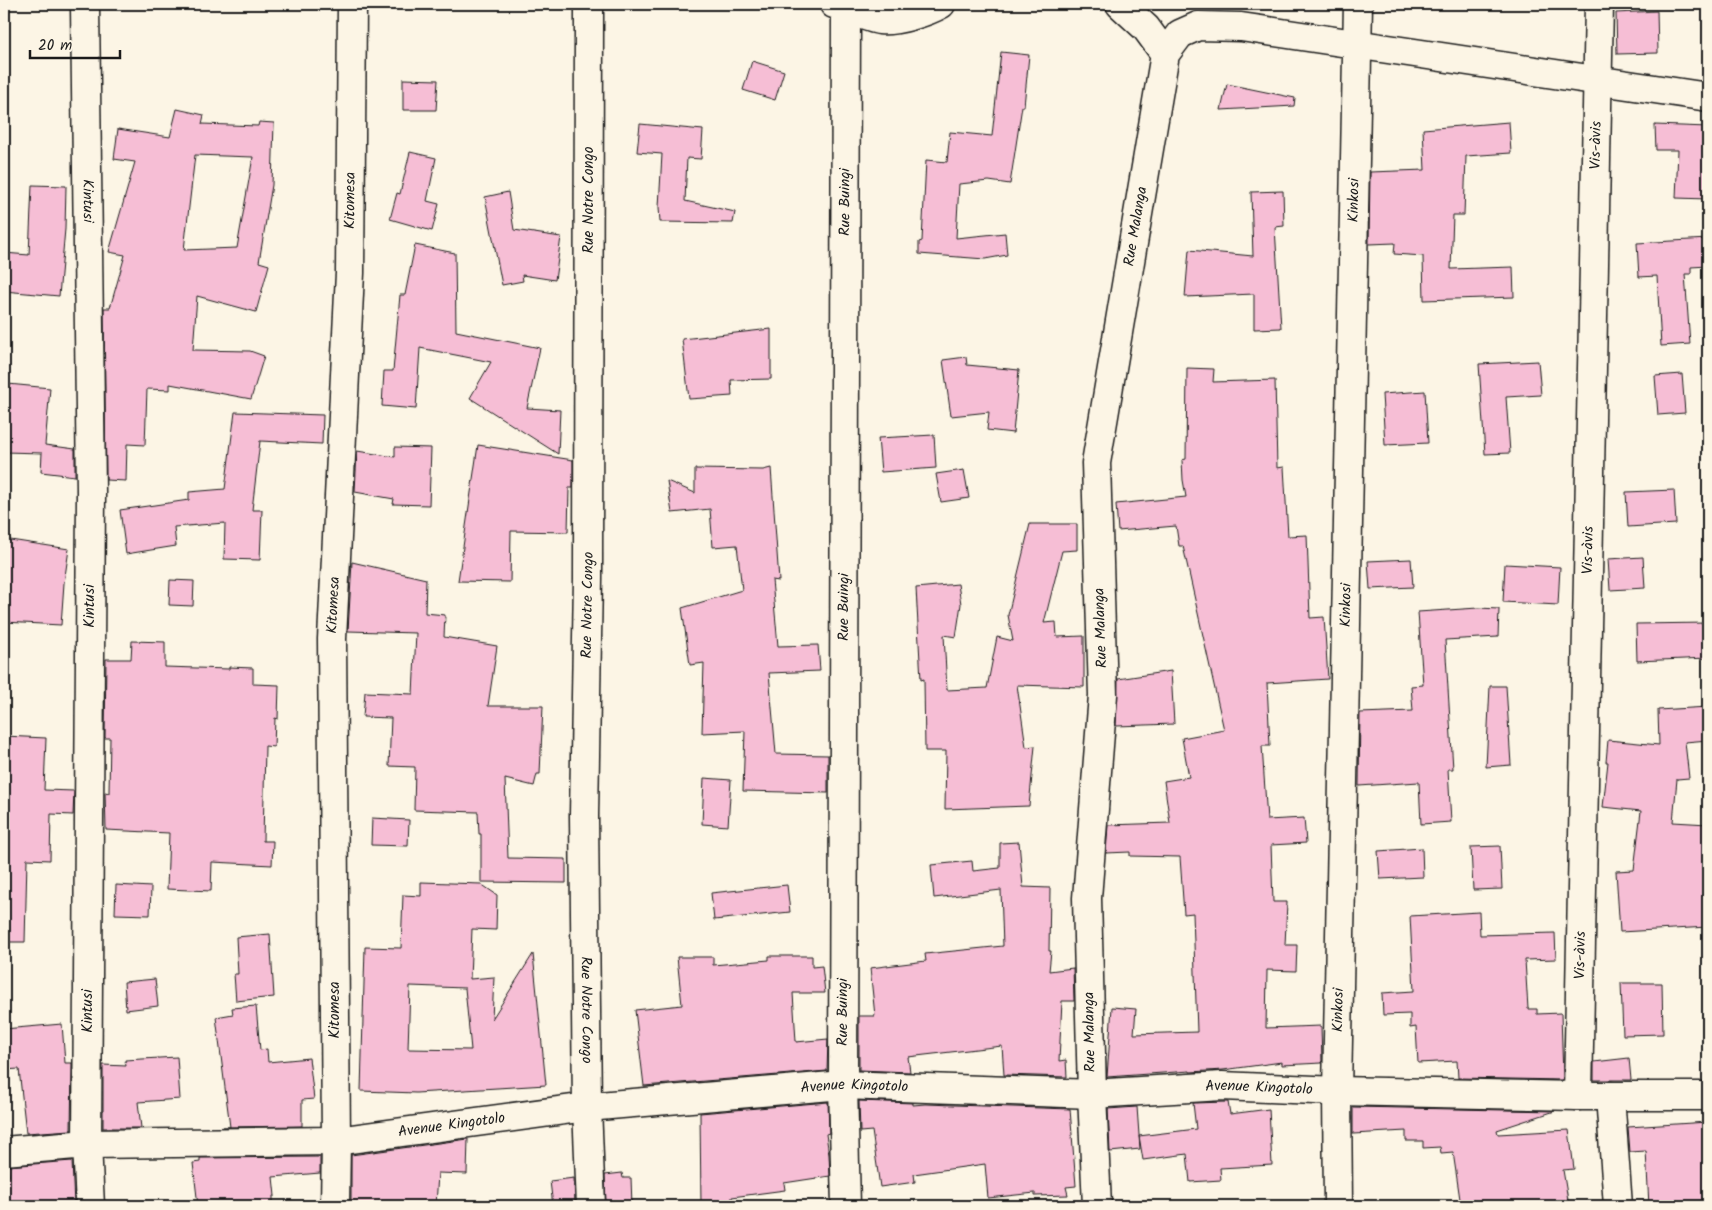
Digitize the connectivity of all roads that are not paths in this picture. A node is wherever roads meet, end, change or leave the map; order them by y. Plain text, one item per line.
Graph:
1 (352, 4) edge
2 (589, 4) edge
3 (941, 4) edge
4 (1120, 4) edge
5 (1358, 4) edge
6 (1599, 4) edge
7 (85, 6) dead end
8 (840, 6) edge
9 (909, 10) edge
10 (1357, 44) junction
11 (1165, 54) junction
12 (1598, 80) junction
13 (1708, 97) edge
14 (844, 1085) junction
15 (1336, 1091) junction
16 (1092, 1094) junction
17 (1578, 1096) junction
18 (1610, 1096) junction
19 (1708, 1096) edge
20 (587, 1107) junction
21 (336, 1141) junction
22 (87, 1144) junction
23 (4, 1151) edge
24 (90, 1206) edge
25 (335, 1206) edge
26 (591, 1206) edge
27 (846, 1206) edge
28 (1097, 1206) edge
29 (1338, 1206) edge
30 (1618, 1206) edge

1 - 21 street, Kitomesa
2 - 20 street, Rue Notre Congo
3 - 9 street
4 - 11 street
5 - 10 street, Kinkosi
6 - 12 street, Vis-àvis
7 - 22 street, Kintusi
8 - 9 street
8 - 14 street, Rue Buingi
10 - 11 street
10 - 12 street
10 - 15 street, Kinkosi
11 - 16 street, Rue Malanga
12 - 13 street
12 - 17 street, Vis-àvis
14 - 16 street, Avenue Kingotolo
14 - 20 street, Avenue Kingotolo
14 - 27 street, Rue Buingi
15 - 16 street, Avenue Kingotolo
15 - 17 street, Avenue Kingotolo
15 - 29 street, Kinkosi
16 - 28 street, Rue Malanga
17 - 18 street, Avenue Kingotolo
18 - 19 street, Avenue Kingotolo
18 - 30 street
20 - 21 street, Avenue Kingotolo
20 - 26 street, Rue Notre Congo
21 - 22 street, Avenue Kingotolo
21 - 25 street, Kitomesa
22 - 23 street, Avenue Kingotolo
22 - 24 street, Kintusi

